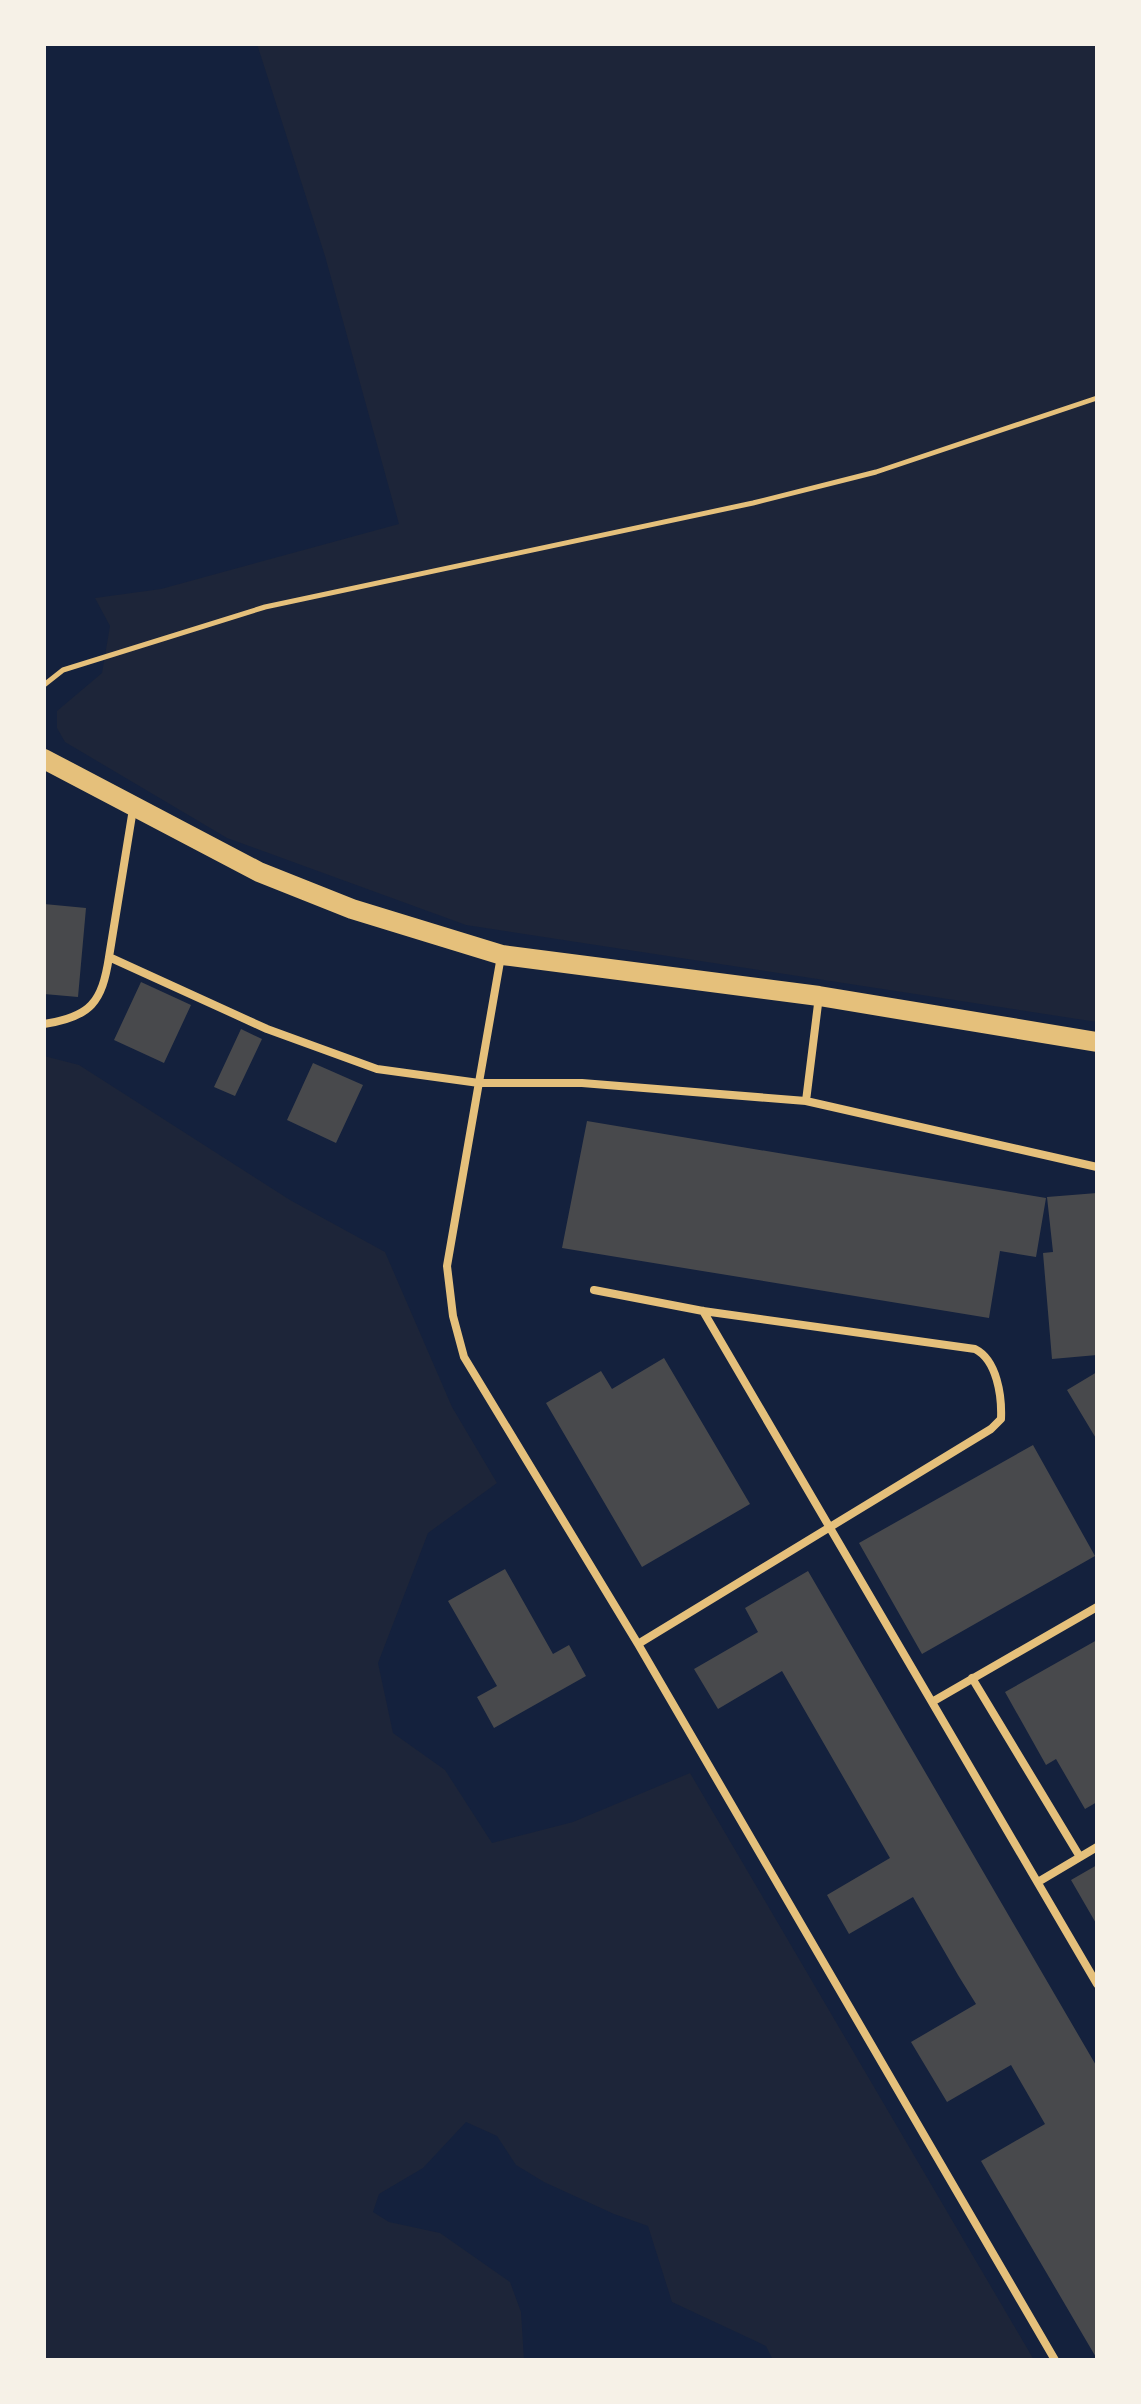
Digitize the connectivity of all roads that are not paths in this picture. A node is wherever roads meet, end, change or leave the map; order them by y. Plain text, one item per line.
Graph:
1 (44, 759) edge
2 (133, 808) junction
3 (502, 955) junction
4 (109, 957) junction
5 (819, 996) junction
6 (44, 1024) edge
7 (1097, 1042) edge
8 (479, 1083) junction
9 (806, 1101) junction
10 (1097, 1167) edge
11 (594, 1290) dead end
12 (703, 1311) junction
13 (829, 1527) junction
14 (1097, 1607) edge
15 (638, 1644) junction
16 (972, 1678) junction
17 (932, 1702) junction
18 (1097, 1847) edge
19 (1080, 1857) junction
20 (1038, 1882) junction
21 (1097, 1984) edge
22 (1055, 2360) edge

1 - 2 main road
2 - 3 main road
2 - 4 street
3 - 5 main road
3 - 8 street
4 - 6 street
4 - 8 street
5 - 7 main road
5 - 9 street
8 - 9 street
8 - 15 street
9 - 10 street
11 - 12 street
12 - 13 street
12 - 13 street
13 - 15 street
13 - 17 street
14 - 16 street
15 - 22 street
16 - 17 street
16 - 19 street
17 - 20 street
18 - 19 street
19 - 20 street
20 - 21 street

